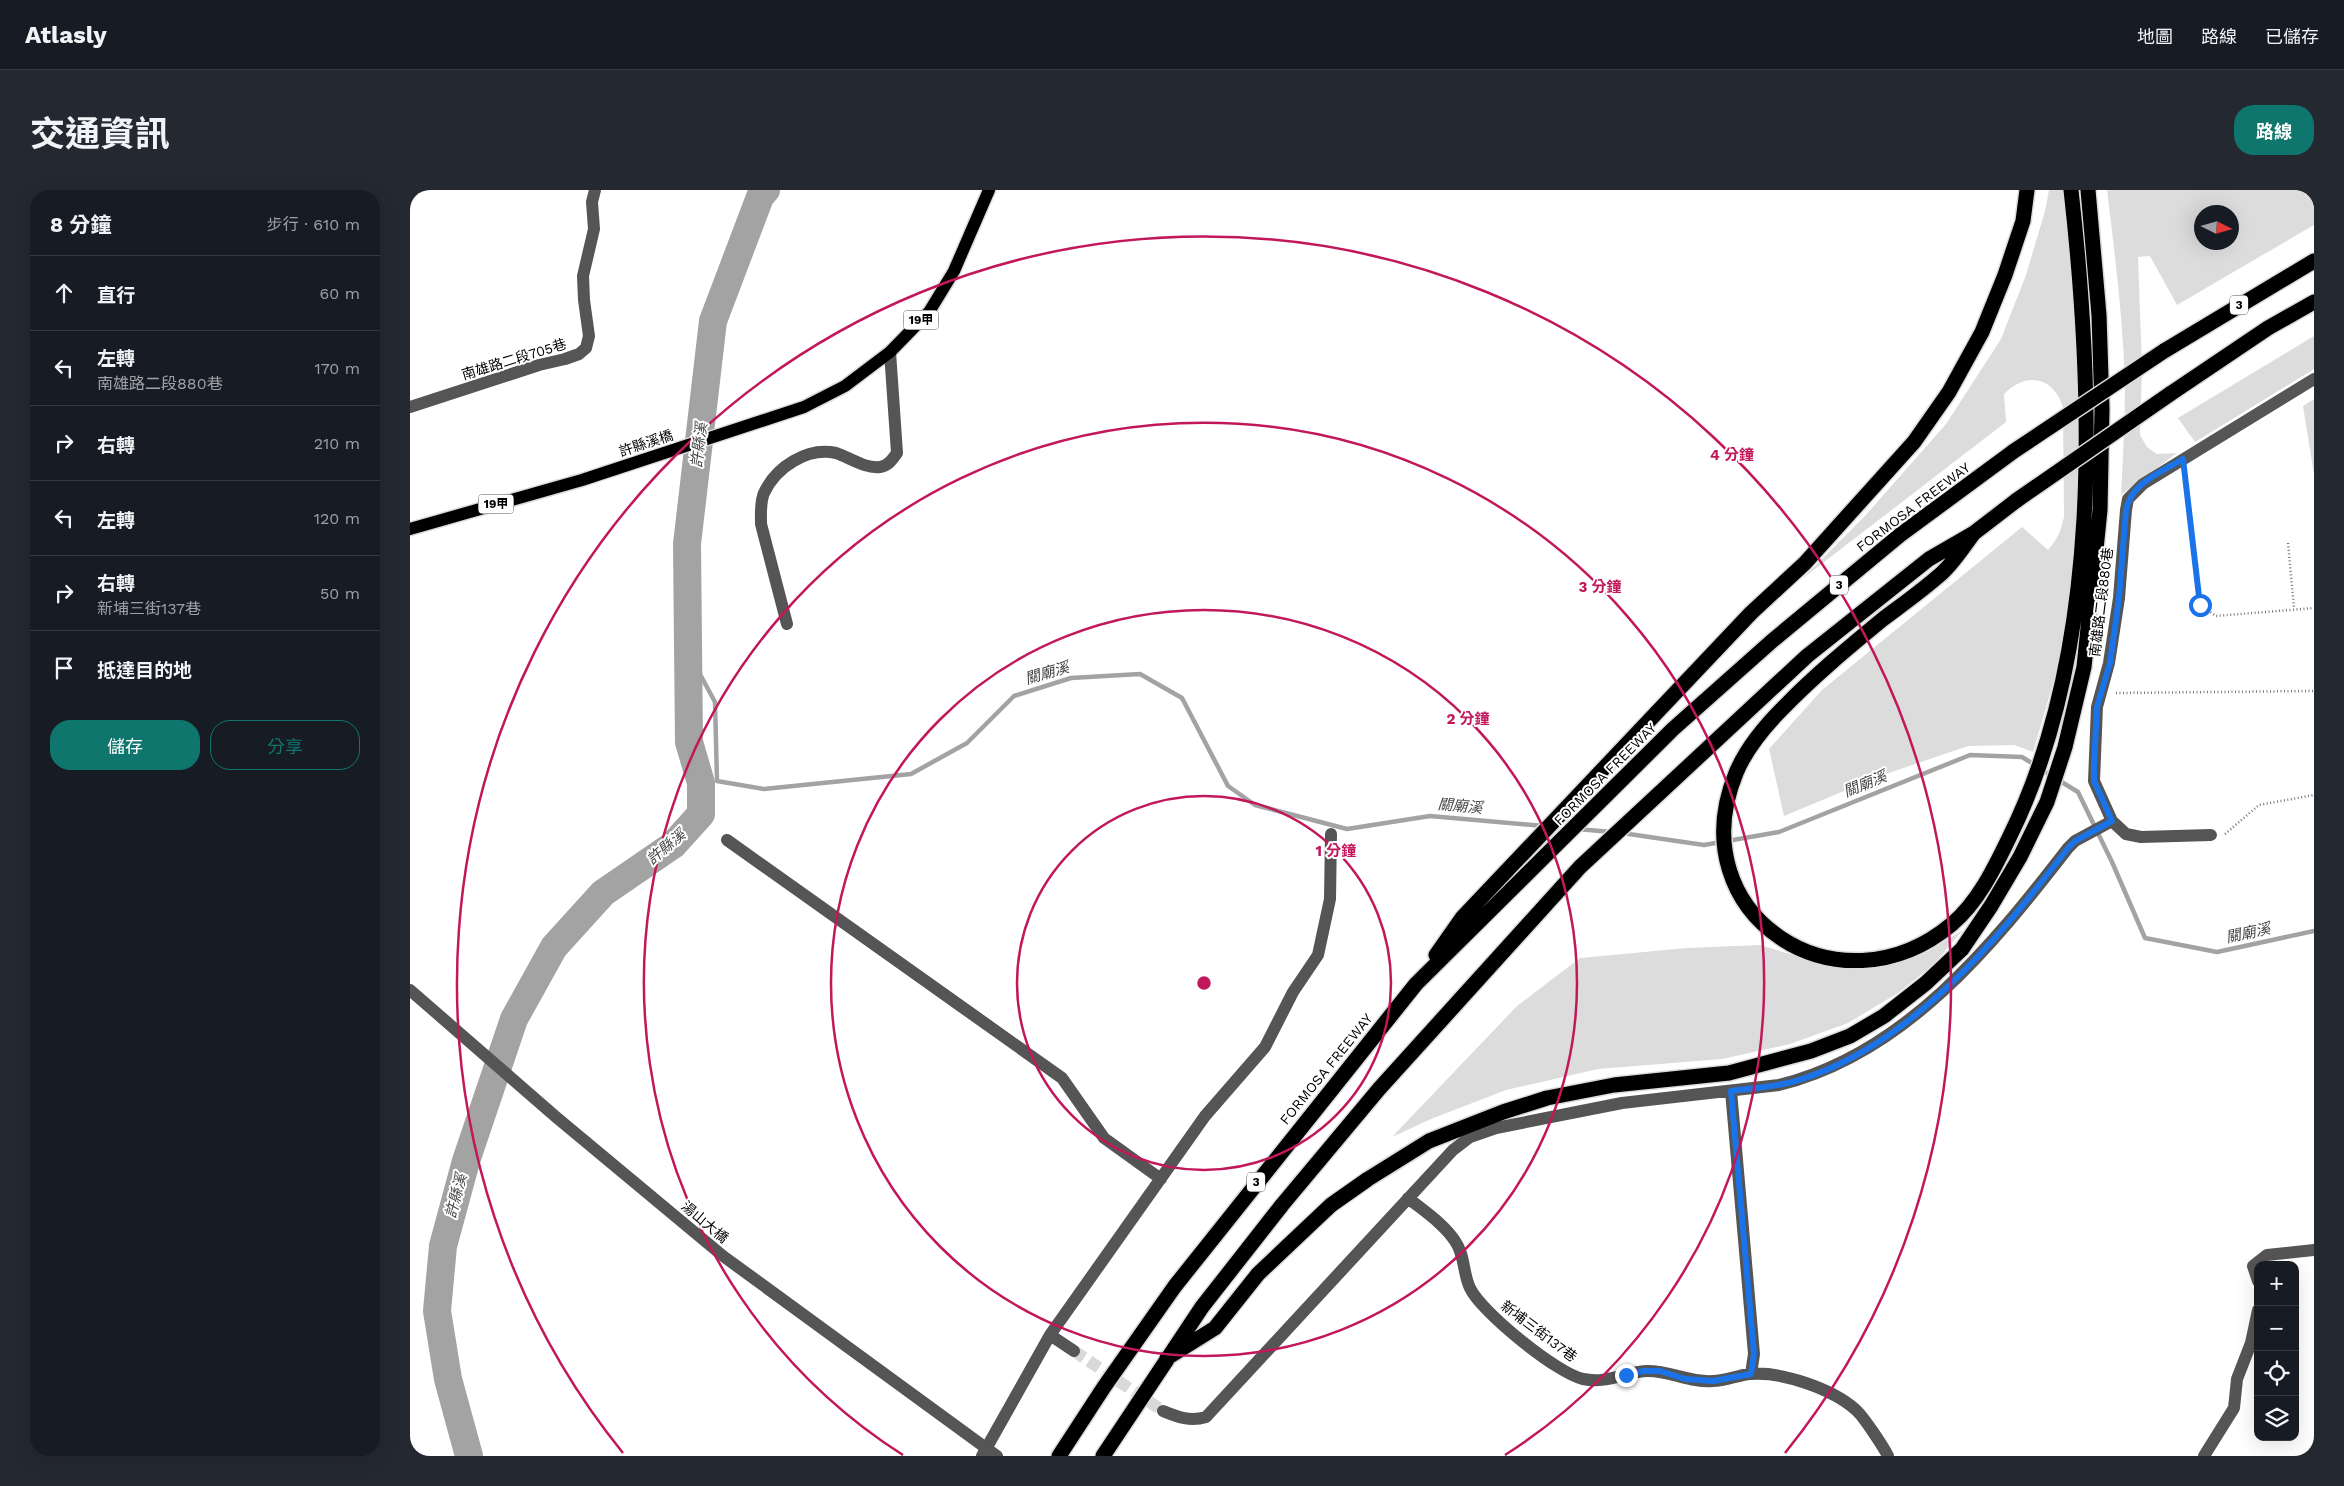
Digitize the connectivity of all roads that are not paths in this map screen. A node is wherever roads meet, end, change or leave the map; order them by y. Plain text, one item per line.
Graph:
1 (595, 190) edge
2 (988, 190) edge
3 (2027, 190) edge
4 (2071, 190) edge
5 (2088, 190) edge
6 (2314, 261) edge
7 (2314, 302) edge
8 (890, 352) junction
9 (2314, 379) edge
10 (410, 407) edge
11 (410, 529) edge
12 (1974, 533) junction
13 (787, 624) dead end
14 (2109, 823) junction
15 (1331, 834) dead end
16 (2211, 835) road end
17 (727, 840) dead end
18 (1416, 984) junction
19 (410, 990) edge
20 (1731, 1091) junction
21 (1161, 1179) junction
22 (1408, 1198) junction
23 (2314, 1250) edge
24 (2259, 1261) edge
25 (2254, 1329) edge
26 (1050, 1335) junction
27 (1074, 1351) tunnel mouth
28 (1166, 1358) junction
29 (1751, 1374) junction
30 (1163, 1411) tunnel mouth
31 (982, 1456) edge
32 (996, 1456) edge
33 (1059, 1456) edge
34 (1103, 1456) edge
35 (1888, 1456) edge
36 (2204, 1456) edge

1 - 10 street, 南雄路二段705巷
2 - 8 main road, 19甲
3 - 18 highway
4 - 12 highway
5 - 28 highway
6 - 18 highway, FORMOSA FREEWAY / 3, bridge
7 - 12 highway, bridge
8 - 11 main road, 許縣溪橋 / 19甲
8 - 13 street
9 - 14 street, 南雄路二段880巷
12 - 28 highway
14 - 16 street, 南雄路二段880巷
14 - 20 street
15 - 21 street
17 - 21 street
18 - 33 highway, FORMOSA FREEWAY / 3
19 - 32 street, 湯山大橋, bridge
20 - 22 street
20 - 29 street
21 - 26 street
22 - 29 street, 新埔三街137巷
22 - 30 street
23 - 24 street
25 - 36 street
26 - 27 street
26 - 31 street
28 - 34 highway
29 - 35 street, 新埔三街137巷

